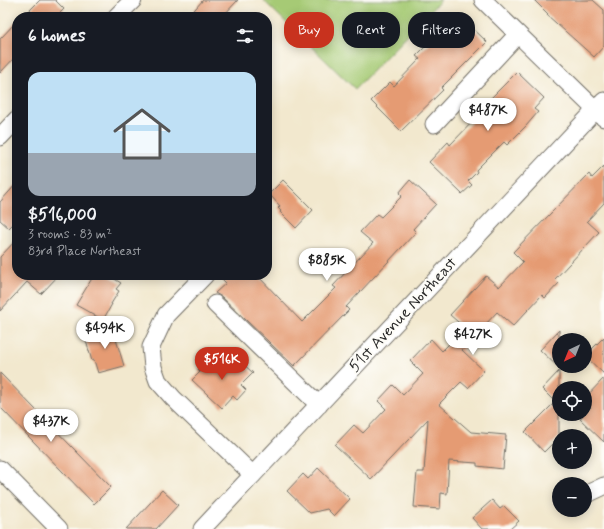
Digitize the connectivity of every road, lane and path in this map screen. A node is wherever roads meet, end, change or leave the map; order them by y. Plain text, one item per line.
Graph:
1 (133, 0) edge
2 (483, 0) edge
3 (121, 12) edge
4 (518, 34) junction
5 (601, 110) edge
6 (12, 124) edge
7 (434, 124) dead end
8 (0, 137) edge
9 (200, 280) edge
10 (215, 304) dead end
11 (319, 405) junction
12 (0, 469) edge
13 (253, 475) junction
14 (604, 486) edge
15 (592, 492) edge
16 (59, 529) edge
17 (202, 529) edge

1 - 3 street
2 - 4 street
4 - 5 street
4 - 7 street
5 - 11 street, 51st Avenue Northeast
6 - 8 street
9 - 13 street
10 - 11 street
11 - 13 street, 51st Avenue Northeast
12 - 16 street
13 - 17 street, 51st Avenue Northeast
14 - 15 street

